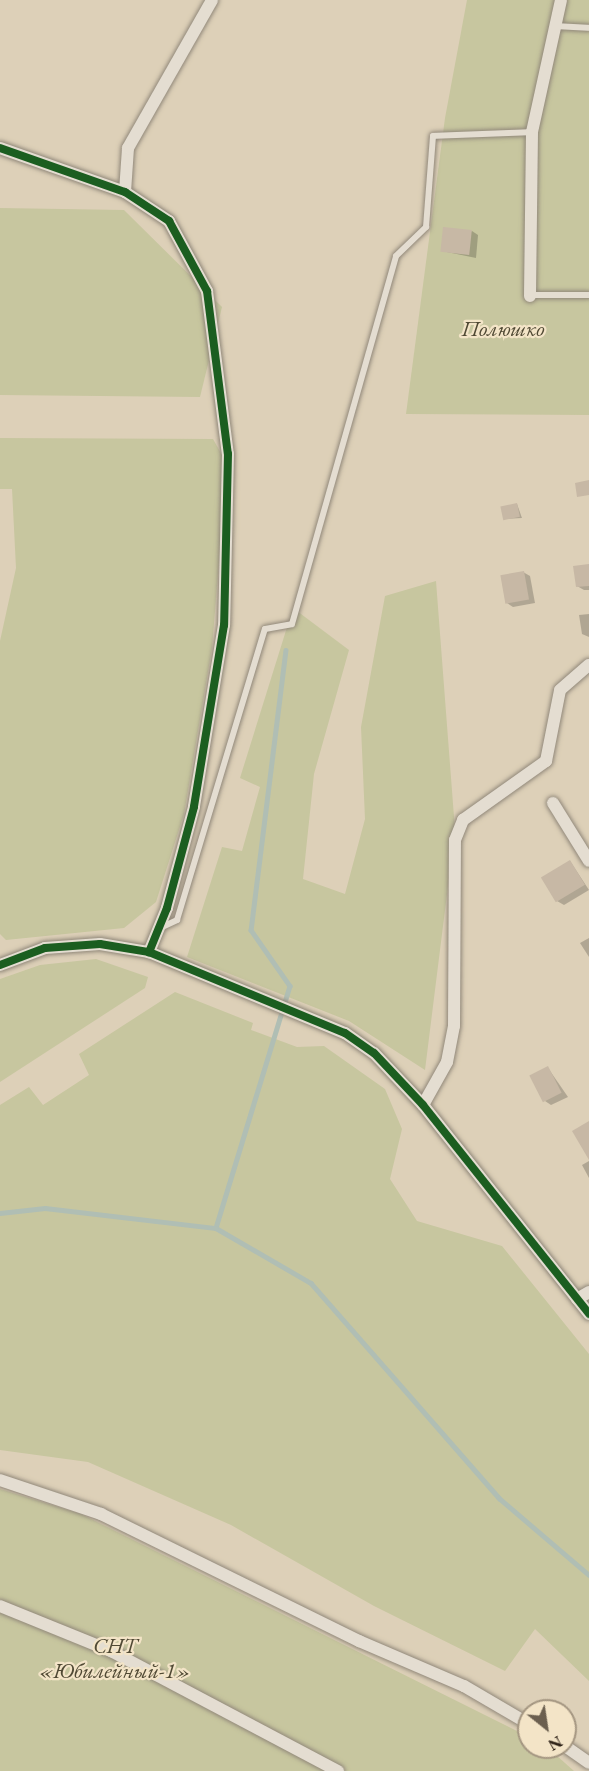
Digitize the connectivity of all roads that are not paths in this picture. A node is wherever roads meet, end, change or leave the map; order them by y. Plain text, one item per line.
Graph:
1 (212, 0) edge
2 (561, 0) edge
3 (553, 26) junction
4 (589, 28) edge
5 (532, 132) junction
6 (0, 148) edge
7 (125, 192) junction
8 (589, 295) edge
9 (530, 296) joint
10 (589, 665) edge
11 (553, 802) dead end
12 (589, 861) edge
13 (159, 928) junction
14 (149, 952) junction
15 (0, 965) edge
16 (423, 1105) junction
17 (589, 1292) edge
18 (577, 1299) junction
19 (589, 1314) edge
20 (0, 1480) edge
21 (0, 1606) edge
22 (517, 1717) edge
23 (338, 1771) edge

1 - 7 street
2 - 3 street
3 - 4 lane
3 - 5 street
5 - 9 street
5 - 13 lane
6 - 7 street
7 - 13 street
8 - 9 lane
10 - 16 street
11 - 12 street
13 - 14 street
14 - 15 street
14 - 16 street
16 - 18 street
17 - 18 street
18 - 19 street
20 - 22 street
21 - 23 street

